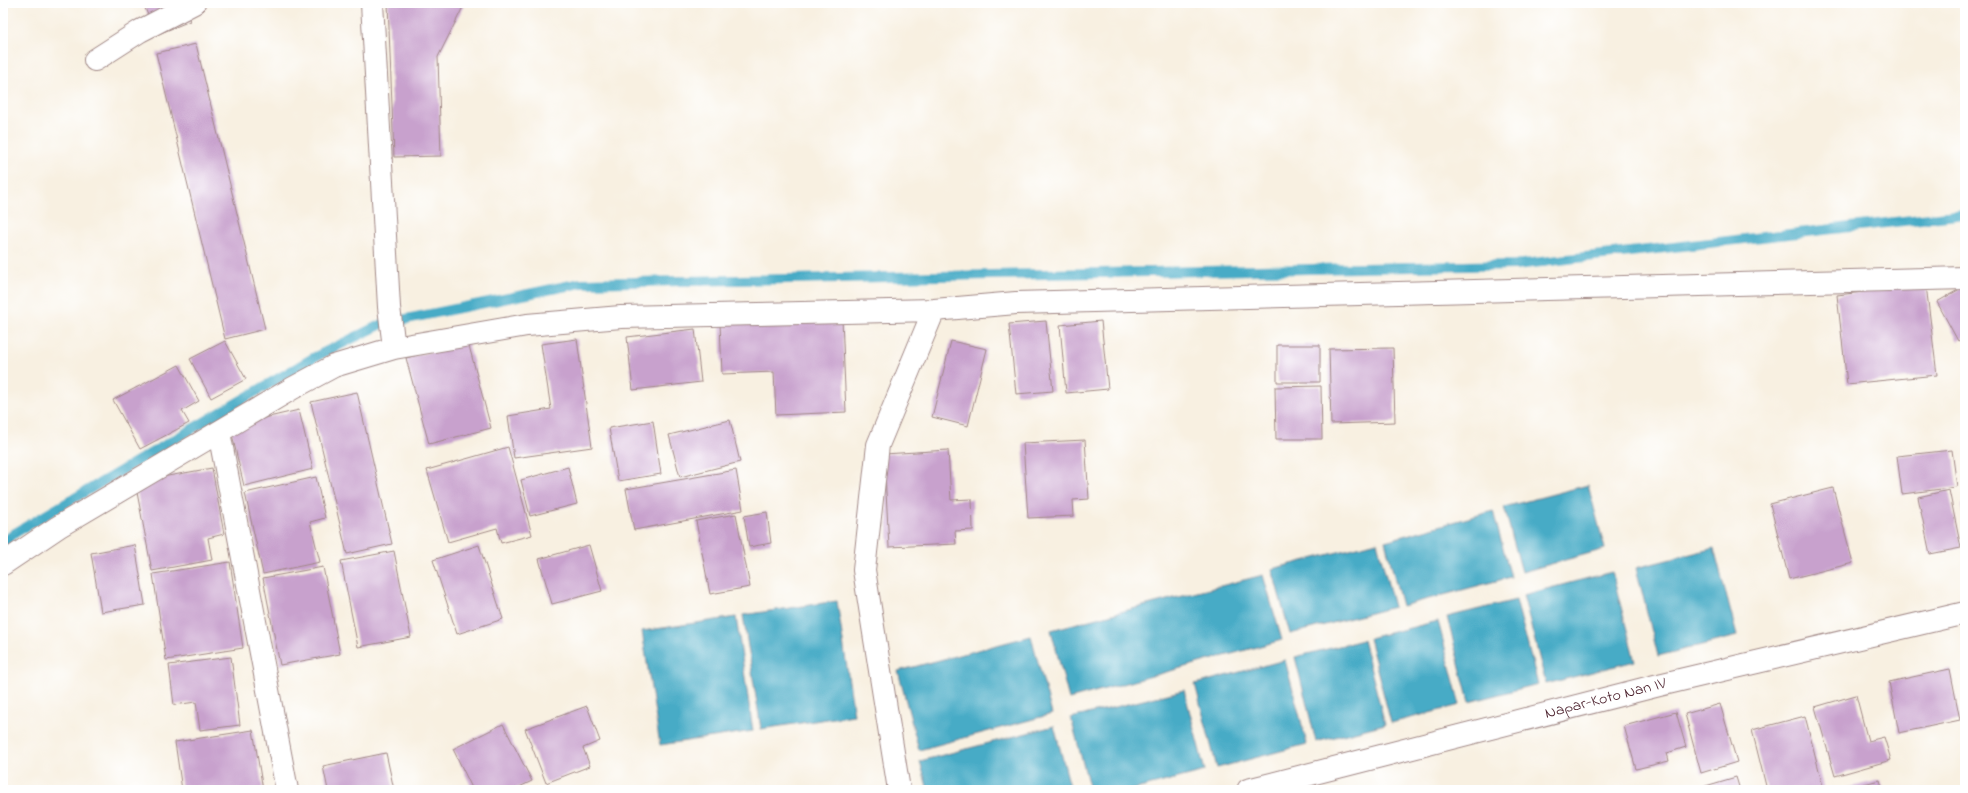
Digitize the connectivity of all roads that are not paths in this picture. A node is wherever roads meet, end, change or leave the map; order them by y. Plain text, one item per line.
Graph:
1 (194, 3) edge
2 (372, 3) edge
3 (95, 60) dead end
4 (1965, 278) edge
5 (934, 310) junction
6 (393, 342) junction
7 (219, 432) junction
8 (3, 564) edge
9 (1965, 612) edge
10 (287, 790) edge
11 (898, 790) edge
12 (1248, 790) edge

1 - 3 street
2 - 6 street
4 - 5 street
5 - 6 street
5 - 11 street
6 - 7 street
7 - 8 street
7 - 10 street
9 - 12 street, Napar-Koto Nan IV

